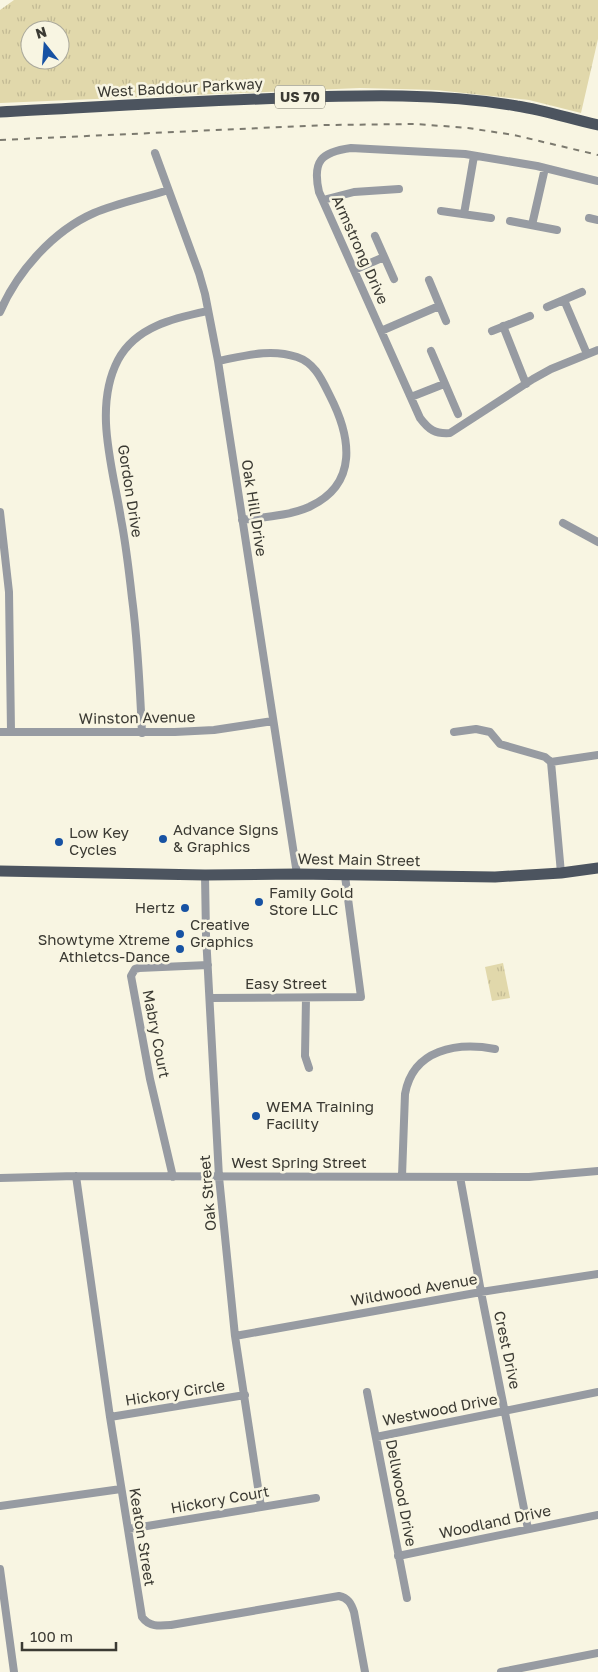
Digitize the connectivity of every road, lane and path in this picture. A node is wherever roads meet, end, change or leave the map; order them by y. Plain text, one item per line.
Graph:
1 (0, 112) edge
2 (598, 125) edge
3 (155, 153) dead end
4 (474, 156) junction
5 (545, 168) junction
6 (598, 181) edge
7 (399, 189) dead end
8 (168, 190) junction
9 (323, 200) junction
10 (441, 211) dead end
11 (464, 214) junction
12 (491, 218) dead end
13 (590, 218) dead end
14 (598, 220) edge
15 (510, 221) dead end
16 (532, 225) junction
17 (557, 230) dead end
18 (375, 236) dead end
19 (384, 257) junction
20 (354, 270) junction
21 (394, 278) dead end
22 (429, 280) dead end
23 (582, 292) dead end
24 (564, 300) junction
25 (438, 306) junction
26 (547, 307) dead end
27 (208, 311) junction
28 (0, 312) edge
29 (530, 316) dead end
30 (446, 321) dead end
31 (503, 326) junction
32 (492, 330) dead end
33 (381, 331) junction
34 (598, 350) edge
35 (431, 351) dead end
36 (587, 354) junction
37 (218, 361) junction
38 (444, 384) junction
39 (526, 384) junction
40 (411, 397) junction
41 (458, 414) dead end
42 (0, 512) edge
43 (242, 520) junction
44 (563, 523) dead end
45 (598, 542) edge
46 (273, 721) junction
47 (11, 731) junction
48 (0, 732) edge
49 (454, 732) dead end
50 (142, 733) junction
51 (598, 755) edge
52 (551, 762) junction
53 (598, 868) edge
54 (0, 871) edge
55 (561, 873) junction
56 (298, 874) junction
57 (205, 875) junction
58 (345, 876) junction
59 (208, 965) junction
60 (210, 998) junction
61 (306, 998) junction
62 (495, 1050) dead end
63 (309, 1068) dead end
64 (598, 1171) edge
65 (76, 1176) junction
66 (402, 1176) junction
67 (173, 1177) junction
68 (219, 1177) junction
69 (460, 1177) junction
70 (0, 1178) edge
71 (598, 1274) edge
72 (481, 1292) junction
73 (235, 1336) junction
74 (367, 1392) dead end
75 (598, 1392) edge
76 (244, 1395) junction
77 (505, 1411) junction
78 (110, 1417) junction
79 (376, 1437) junction
80 (121, 1489) junction
81 (316, 1498) dead end
82 (0, 1506) edge
83 (261, 1507) junction
84 (598, 1515) edge
85 (528, 1529) junction
86 (129, 1530) junction
87 (398, 1556) junction
88 (0, 1569) edge
89 (407, 1598) dead end
90 (598, 1653) edge
91 (14, 1672) edge
92 (364, 1672) edge
93 (502, 1672) edge

1 - 2 main road, West Baddour Parkway / US 70
3 - 8 street, Oak Hill Drive
4 - 5 street, Armstrong Drive
4 - 9 street, Armstrong Drive
4 - 11 street
5 - 6 street, Armstrong Drive
5 - 16 street
7 - 9 street
8 - 27 street, Oak Hill Drive
8 - 28 street
9 - 20 street, Armstrong Drive
10 - 11 street
11 - 12 street
13 - 14 street
15 - 16 street
16 - 17 street
18 - 19 street
19 - 20 street
19 - 21 street
20 - 33 street, Armstrong Drive
22 - 25 street
23 - 24 street
24 - 26 street
24 - 36 street
25 - 30 street
25 - 33 street
27 - 37 street, Oak Hill Drive
27 - 50 street, Gordon Drive
29 - 31 street
31 - 32 street
31 - 39 street
33 - 40 street, Armstrong Drive
34 - 36 street, Armstrong Drive
35 - 38 street
36 - 39 street, Armstrong Drive
37 - 43 street, Oak Hill Drive
37 - 43 street
38 - 40 street
38 - 41 street
39 - 40 street, Armstrong Drive
42 - 47 street
43 - 46 street, Oak Hill Drive
44 - 45 street
46 - 50 street, Winston Avenue
46 - 56 street, Oak Hill Drive
47 - 48 street, Winston Avenue
47 - 50 street, Winston Avenue
49 - 52 street
51 - 52 street
52 - 55 street
53 - 55 main road, West Main Street
54 - 57 main road, West Main Street
55 - 58 main road, West Main Street
56 - 57 main road, West Main Street
56 - 58 main road, West Main Street
57 - 59 street, Oak Street
58 - 61 street, Easy Street
59 - 60 street, Oak Street
59 - 67 street, Mabry Court
60 - 61 street, Easy Street
60 - 68 street, Oak Street
61 - 63 street
62 - 66 street
64 - 69 street, West Spring Street
65 - 67 street, West Spring Street
65 - 70 street, West Spring Street
65 - 78 street, Keaton Street
66 - 68 street, West Spring Street
66 - 69 street, West Spring Street
67 - 68 street, West Spring Street
68 - 73 street, Oak Street
69 - 72 street, Crest Drive
71 - 72 street, Wildwood Avenue
72 - 73 street, Wildwood Avenue
72 - 77 street, Crest Drive
73 - 76 street, Oak Street
74 - 79 street, Dellwood Drive
75 - 77 street, Westwood Drive
76 - 78 street, Hickory Circle
76 - 83 street, Oak Street
77 - 79 street, Westwood Drive
77 - 85 street, Crest Drive
78 - 80 street, Keaton Street
79 - 87 street, Dellwood Drive
80 - 82 street
80 - 86 street, Keaton Street
81 - 83 street, Hickory Court
83 - 86 street, Hickory Court
84 - 85 street, Woodland Drive
85 - 87 street, Woodland Drive
86 - 92 street, Keaton Street
87 - 89 street, Dellwood Drive
88 - 91 street
90 - 93 street

